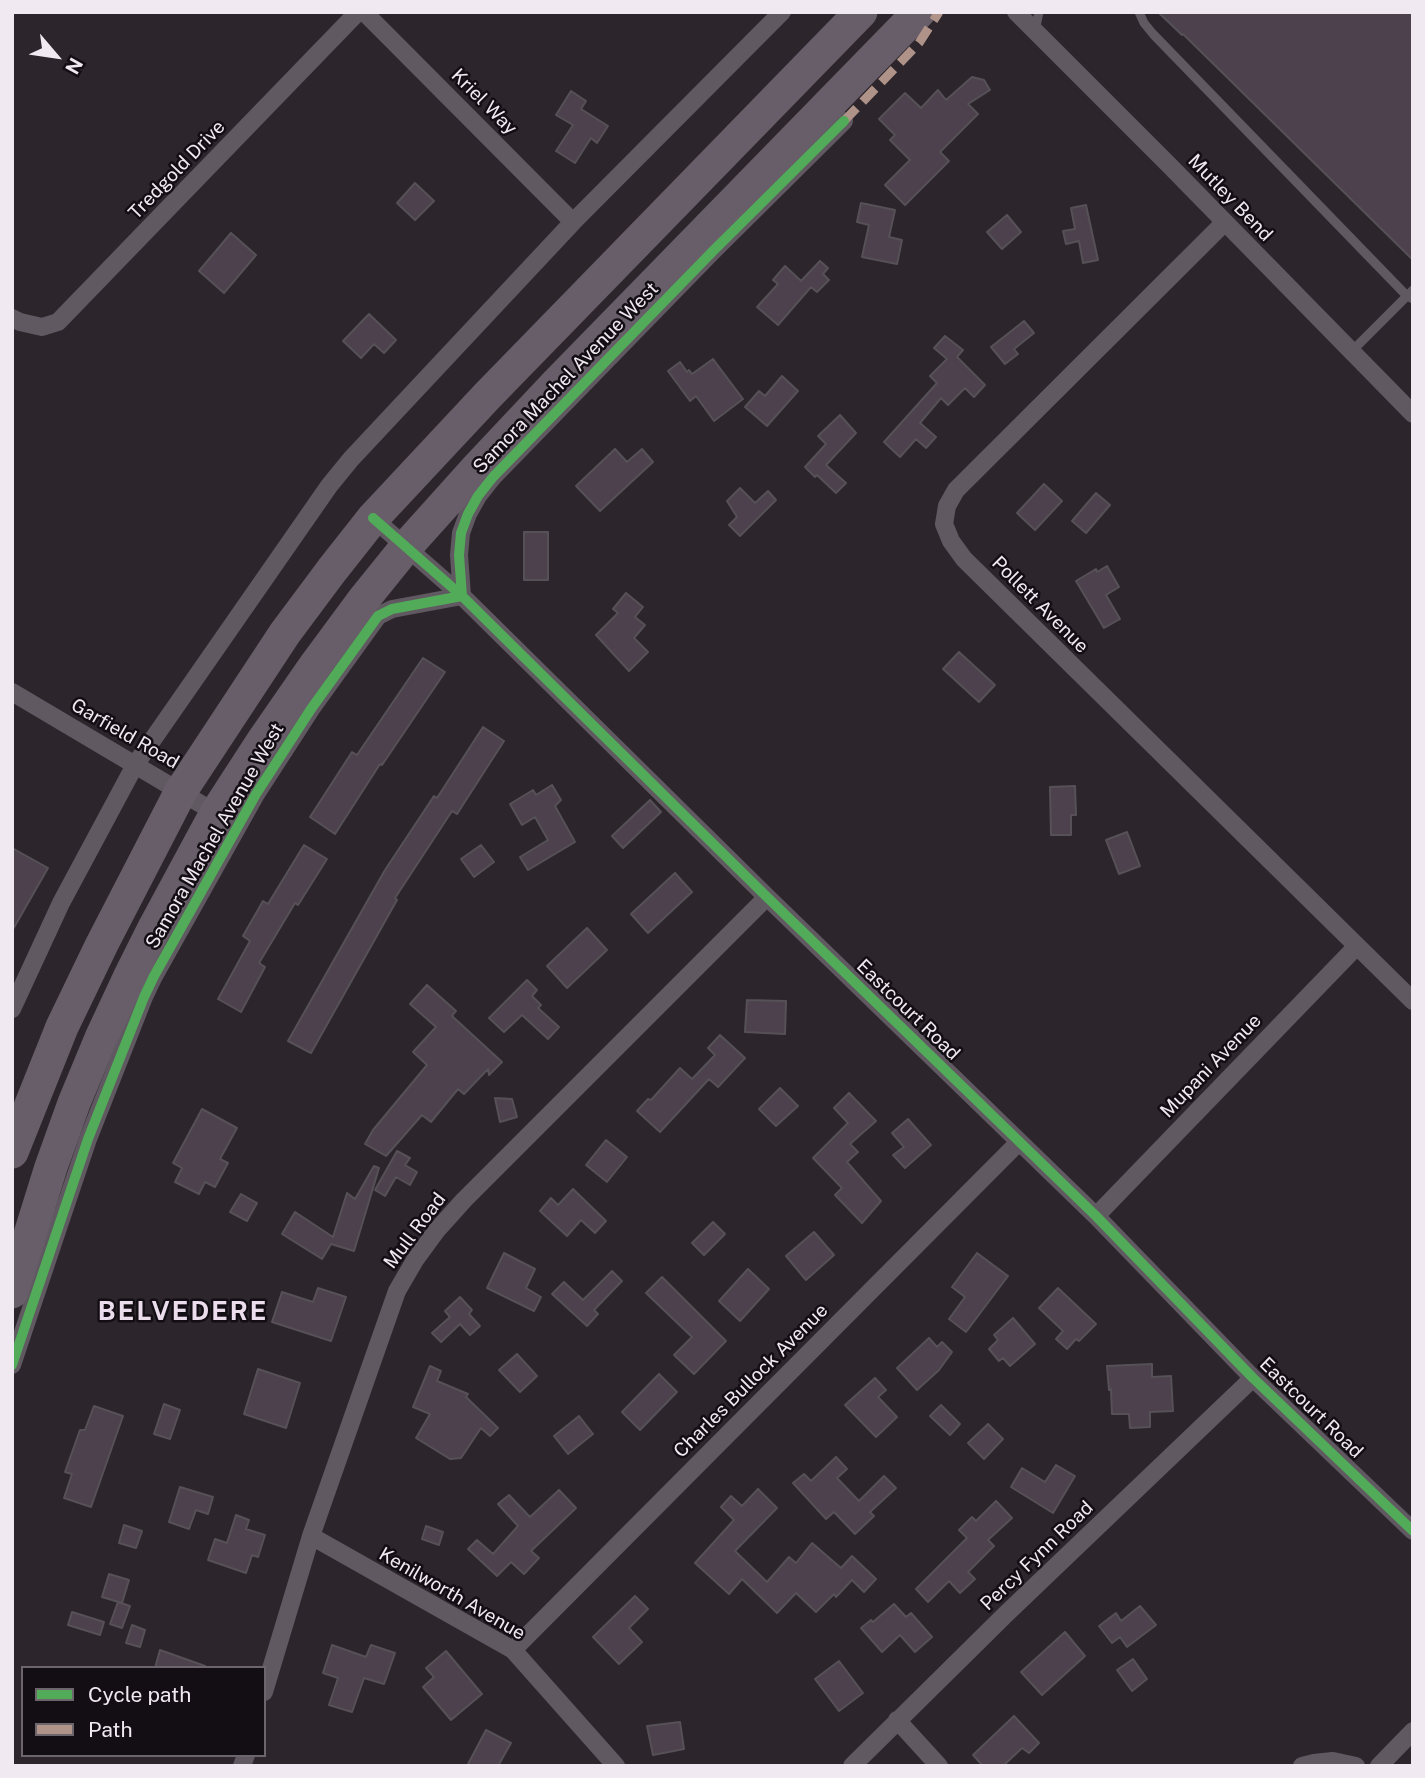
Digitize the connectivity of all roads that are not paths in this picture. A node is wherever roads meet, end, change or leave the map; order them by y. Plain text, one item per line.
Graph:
1 (358, 12) edge
2 (364, 12) edge
3 (782, 12) edge
4 (861, 12) edge
5 (919, 12) edge
6 (1016, 12) edge
7 (1039, 12) edge
8 (1139, 12) edge
9 (1035, 31) junction
10 (844, 121) dead end
11 (573, 222) junction
12 (1225, 222) junction
13 (1411, 295) edge
14 (12, 318) edge
15 (1351, 352) junction
16 (1413, 414) edge
17 (373, 518) junction
18 (407, 547) junction
19 (462, 596) junction
20 (12, 692) edge
21 (135, 765) junction
22 (181, 791) junction
23 (216, 813) junction
24 (767, 897) junction
25 (1356, 947) junction
26 (1413, 1001) edge
27 (12, 1009) edge
28 (1019, 1142) junction
29 (12, 1152) edge
30 (1096, 1216) junction
31 (12, 1292) edge
32 (12, 1365) edge
33 (1253, 1378) junction
34 (1413, 1531) edge
35 (311, 1536) junction
36 (513, 1650) junction
37 (266, 1685) edge
38 (897, 1720) junction
39 (1413, 1731) edge
40 (617, 1766) edge
41 (852, 1766) edge
42 (939, 1766) edge
43 (1302, 1766) edge
44 (1356, 1766) edge
45 (1379, 1766) edge

1 - 14 street, Tredgold Drive
2 - 11 street, Kriel Way
3 - 11 street
4 - 17 highway
5 - 18 highway, Samora Machel Avenue West
6 - 9 street, Mutley Bend
7 - 9 lane
8 - 13 lane
9 - 12 street, Mutley Bend
10 - 19 street, Samora Machel Avenue West
11 - 21 street
12 - 15 street, Mutley Bend
12 - 25 street, Pollett Avenue
13 - 15 lane
15 - 16 street, Mutley Bend
17 - 18 street, Eastcourt Road
17 - 22 highway
18 - 19 street, Eastcourt Road
18 - 23 highway, Samora Machel Avenue West
19 - 24 street, Eastcourt Road
19 - 32 street, Samora Machel Avenue West
20 - 21 street, Garfield Road
21 - 22 street, Garfield Road
21 - 27 street
22 - 23 street, Garfield Road
22 - 29 highway
23 - 31 highway, Samora Machel Avenue West
24 - 28 street, Eastcourt Road
24 - 35 street, Mull Road
25 - 26 street, Pollett Avenue
25 - 30 street, Mupani Avenue
28 - 30 street, Eastcourt Road
28 - 36 street, Charles Bullock Avenue
30 - 33 street, Eastcourt Road
33 - 34 street, Eastcourt Road
33 - 38 street, Percy Fynn Road
35 - 36 street, Kenilworth Avenue
35 - 37 street, Mull Road
36 - 40 street, Kenilworth Avenue
38 - 41 street, Percy Fynn Road
38 - 42 street
39 - 45 street
43 - 44 street

